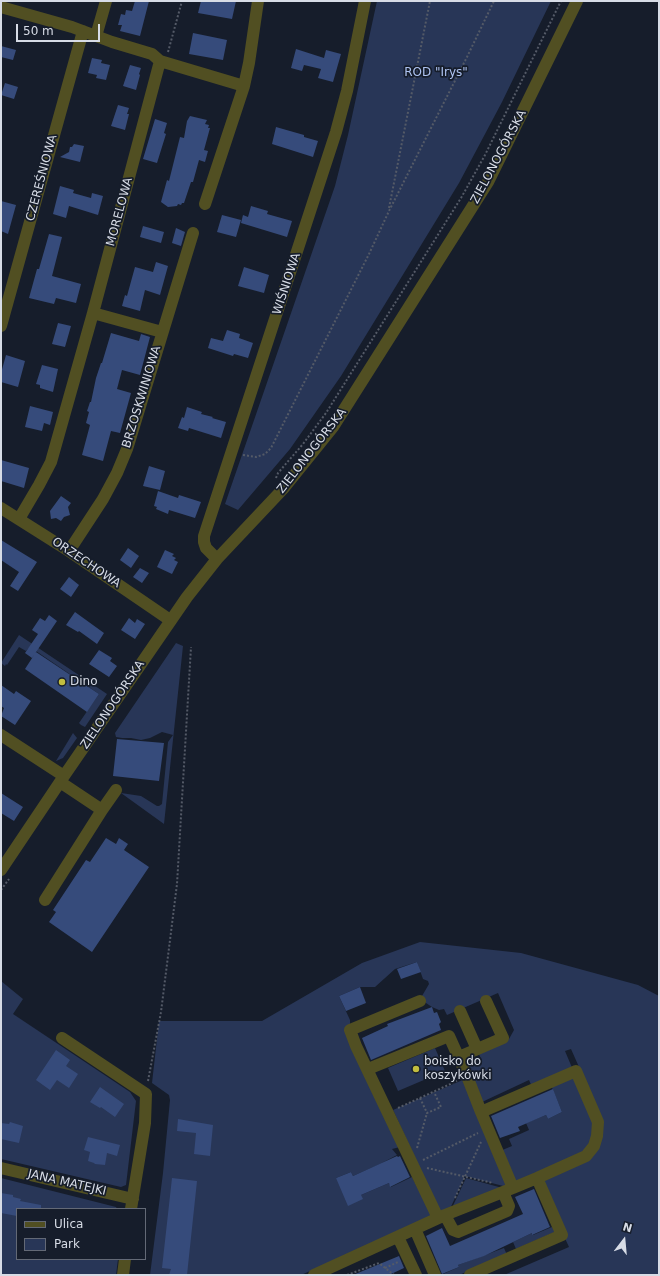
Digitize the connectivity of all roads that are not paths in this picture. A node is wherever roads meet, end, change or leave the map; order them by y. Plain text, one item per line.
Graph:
1 (106, 1) edge
2 (258, 1) edge
3 (365, 1) edge
4 (577, 1) edge
5 (1, 7) edge
6 (84, 31) junction
7 (96, 36) junction
8 (162, 62) junction
9 (244, 86) junction
10 (205, 204) dead end
11 (193, 233) dead end
12 (93, 313) junction
13 (1, 326) edge
14 (162, 332) junction
15 (1, 508) edge
16 (19, 519) junction
17 (69, 551) junction
18 (217, 559) junction
19 (170, 620) junction
20 (1, 734) edge
21 (62, 779) junction
22 (116, 790) dead end
23 (102, 810) junction
24 (1, 870) edge
25 (45, 900) dead end
26 (420, 1001) dead end
27 (486, 1001) dead end
28 (460, 1011) dead end
29 (62, 1038) dead end
30 (477, 1049) junction
31 (458, 1057) junction
32 (368, 1070) junction
33 (481, 1112) junction
34 (1, 1168) edge
35 (537, 1178) junction
36 (508, 1190) junction
37 (132, 1204) edge
38 (443, 1216) junction
39 (415, 1229) junction
40 (398, 1237) junction
41 (125, 1260) edge
42 (123, 1275) edge
43 (314, 1275) edge
44 (416, 1275) edge
45 (435, 1275) edge
46 (470, 1275) edge

1 - 7 street
2 - 9 street
3 - 18 street, WIŚNIOWA
4 - 18 street, ZIELONOGÓRSKA
5 - 6 street
6 - 7 street
6 - 13 street, CZEREŚNIOWA
7 - 8 street
8 - 9 street
8 - 12 street, MORELOWA
9 - 10 street
11 - 14 street, BRZOSKWINIOWA
12 - 14 street
12 - 16 street, MORELOWA
14 - 17 street, BRZOSKWINIOWA
15 - 16 street, ORZECHOWA
16 - 17 street, ORZECHOWA
17 - 19 street, ORZECHOWA
18 - 19 street, ZIELONOGÓRSKA
19 - 21 street, ZIELONOGÓRSKA
20 - 21 street
21 - 23 street
21 - 24 street, ZIELONOGÓRSKA
22 - 23 street
23 - 25 street
26 - 32 street
27 - 30 street
28 - 30 street
29 - 37 street
30 - 31 street
31 - 32 street
31 - 33 street
32 - 38 street
33 - 35 street
33 - 36 street
34 - 37 street, JANA MATEJKI
35 - 36 street
35 - 46 street
36 - 38 street
36 - 38 street
38 - 39 street
39 - 40 street
39 - 45 street
40 - 43 street
40 - 44 street
41 - 42 street

